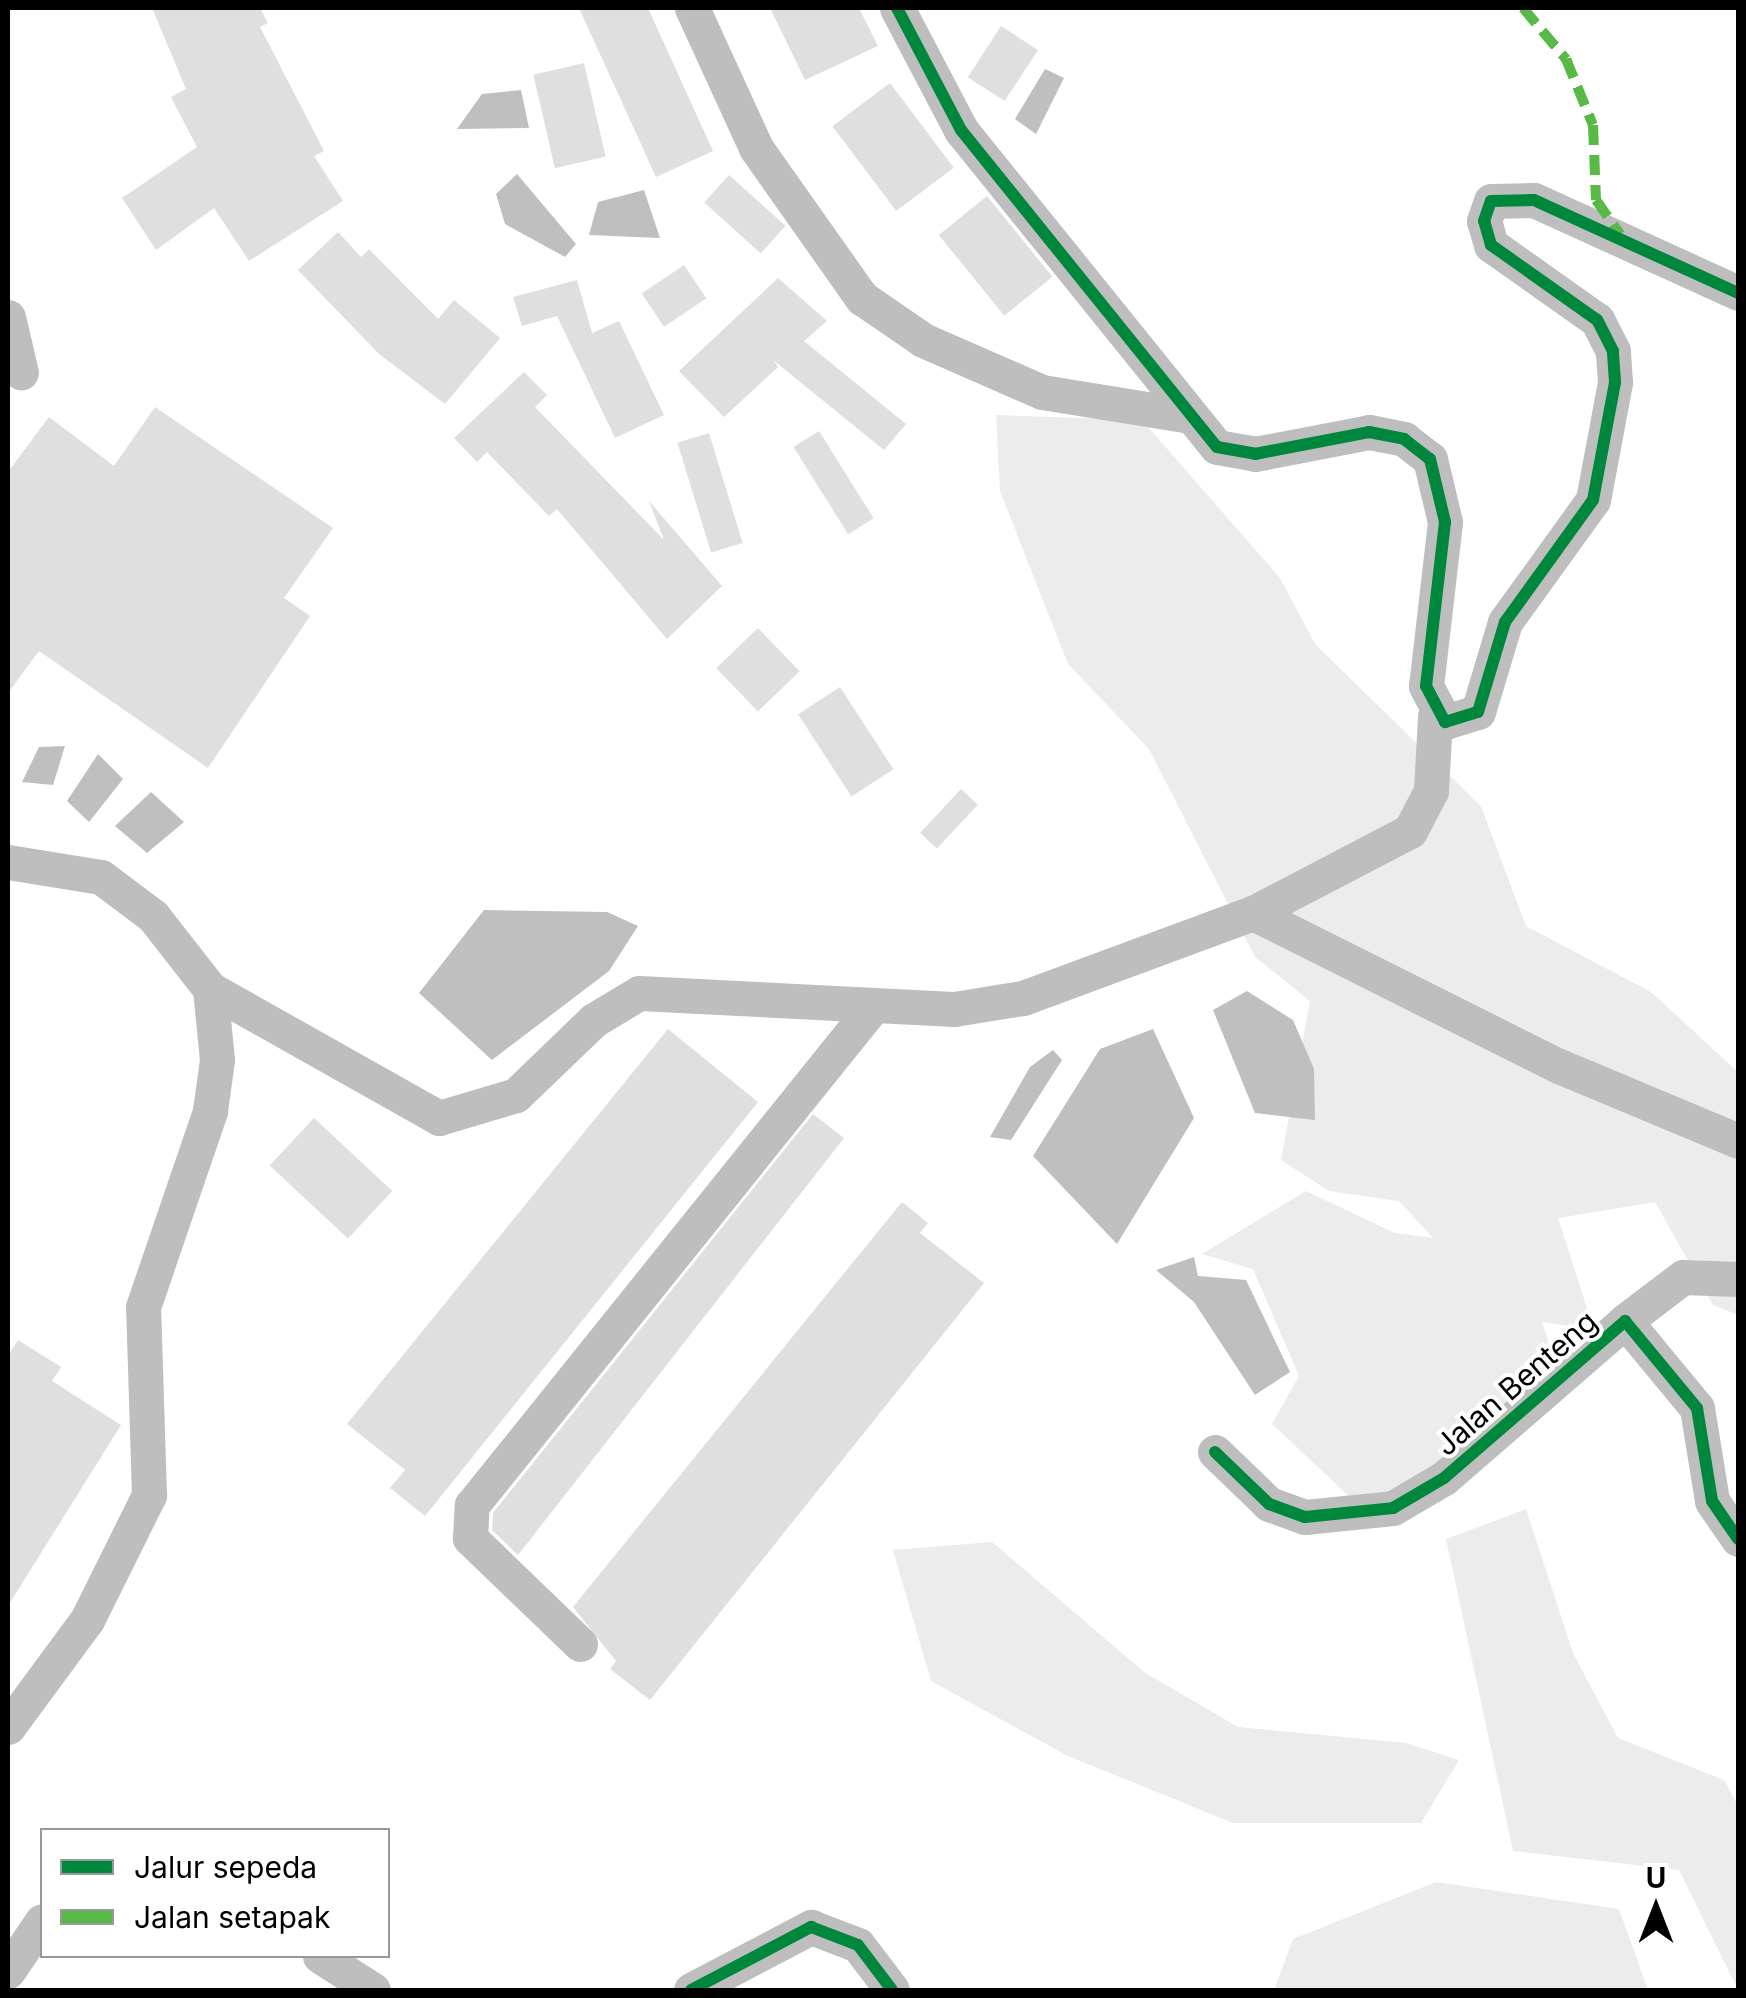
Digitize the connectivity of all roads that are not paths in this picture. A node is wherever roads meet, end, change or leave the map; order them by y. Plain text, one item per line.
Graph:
1 (692, 8) edge
2 (897, 8) edge
3 (1738, 293) edge
4 (8, 317) edge
5 (21, 373) dead end
6 (1184, 415) junction
7 (1434, 716) junction
8 (8, 862) edge
9 (1253, 913) junction
10 (210, 988) junction
11 (870, 1010) junction
12 (1738, 1141) edge
13 (1738, 1278) edge
14 (1625, 1321) junction
15 (1214, 1452) dead end
16 (1738, 1539) edge
17 (580, 1644) dead end
18 (8, 1728) edge
19 (40, 1923) edge
20 (323, 1958) edge
21 (8, 1971) edge
22 (373, 1990) edge
23 (691, 1990) edge
24 (892, 1990) edge

1 - 6 street
2 - 6 street
3 - 7 street
4 - 5 street
6 - 7 street
7 - 9 street
8 - 10 street
9 - 11 street
9 - 12 street
10 - 11 street
10 - 18 street
11 - 17 street
13 - 14 street
14 - 15 street, Jalan Benteng
14 - 16 street, Jalan Benteng
19 - 21 street
20 - 22 street
23 - 24 street

